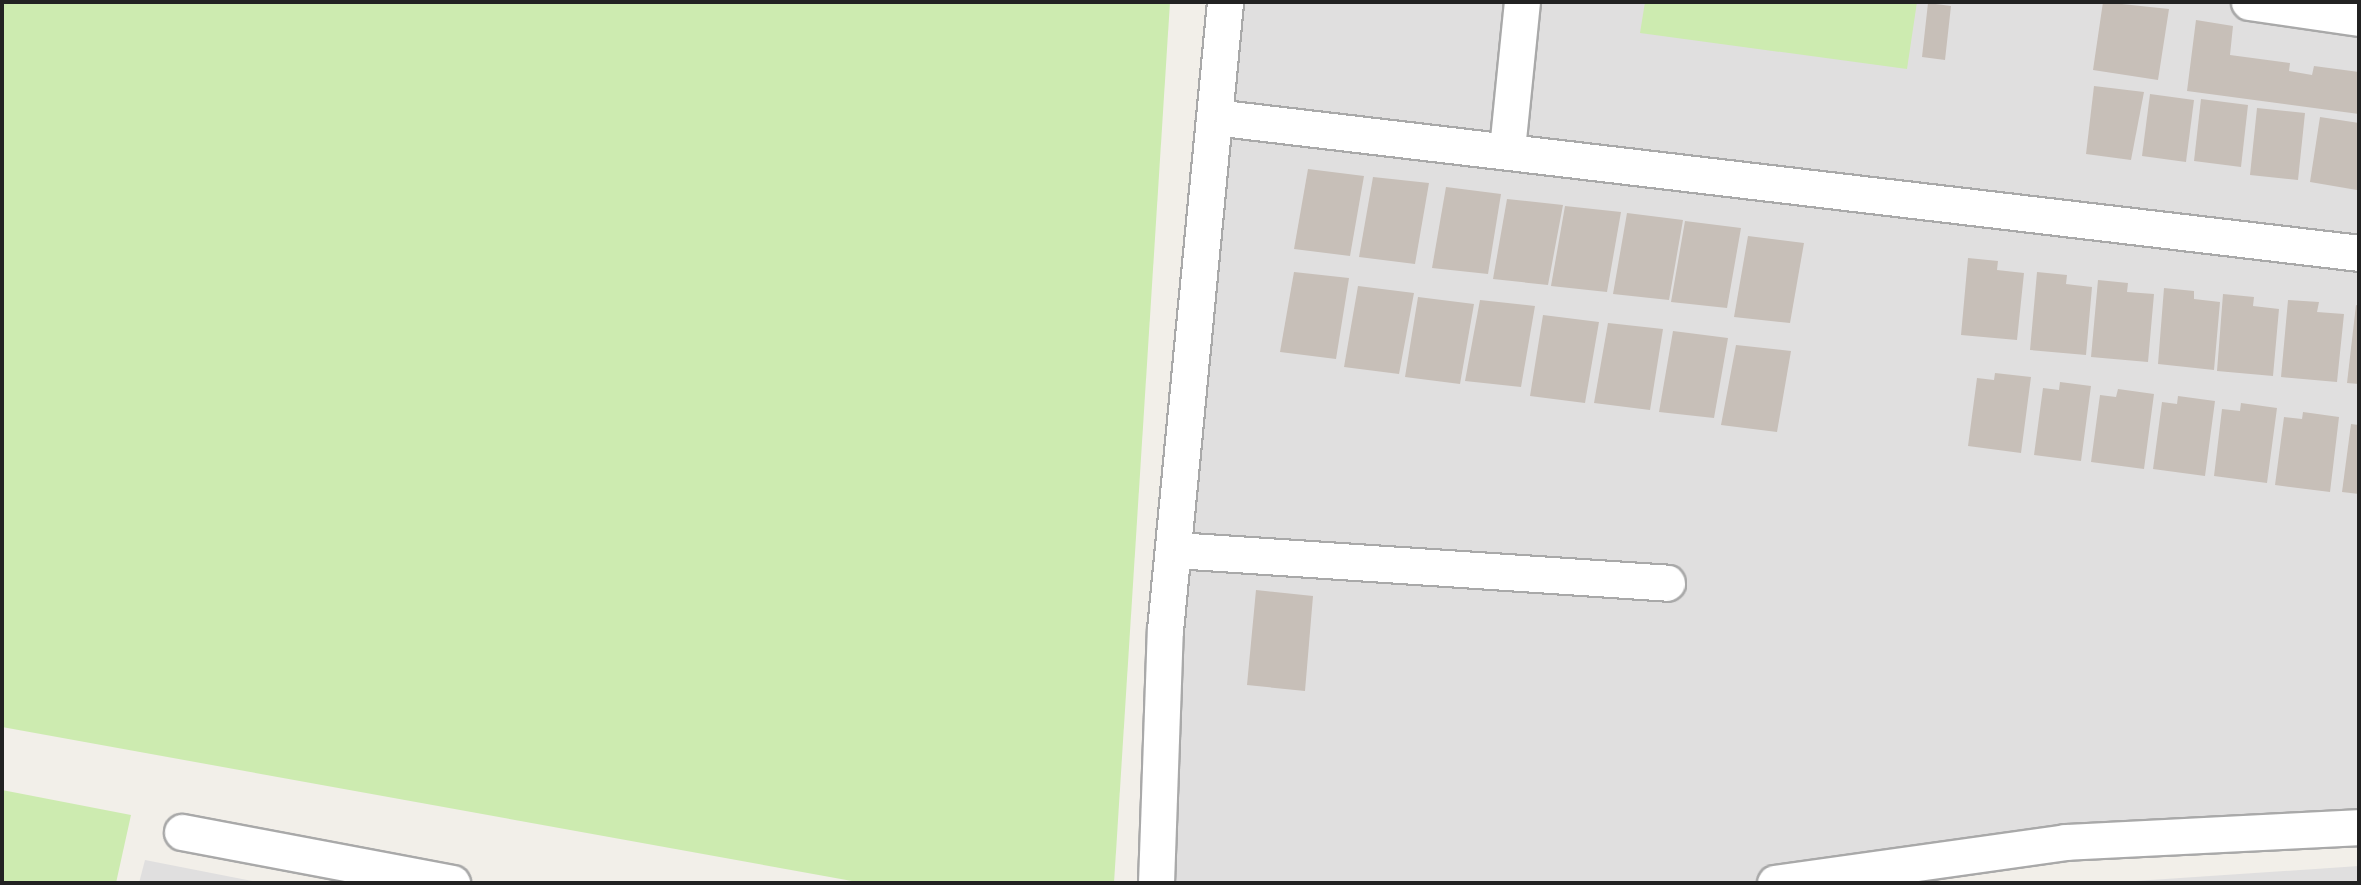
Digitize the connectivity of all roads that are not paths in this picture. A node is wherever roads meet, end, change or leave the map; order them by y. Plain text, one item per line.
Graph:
1 (1225, 2) edge
2 (1522, 2) edge
3 (2249, 2) edge
4 (2359, 18) edge
5 (1214, 117) junction
6 (1507, 149) junction
7 (2359, 253) edge
8 (1175, 550) junction
9 (1667, 583) dead end
10 (2359, 827) edge
11 (182, 832) dead end
12 (408, 879) edge
13 (452, 883) edge
14 (1156, 883) edge
15 (1775, 883) edge

1 - 5 street
2 - 6 street
3 - 4 street
5 - 6 street
5 - 8 street
6 - 7 street
8 - 9 street
8 - 14 street
10 - 15 street
11 - 12 street
12 - 13 street

